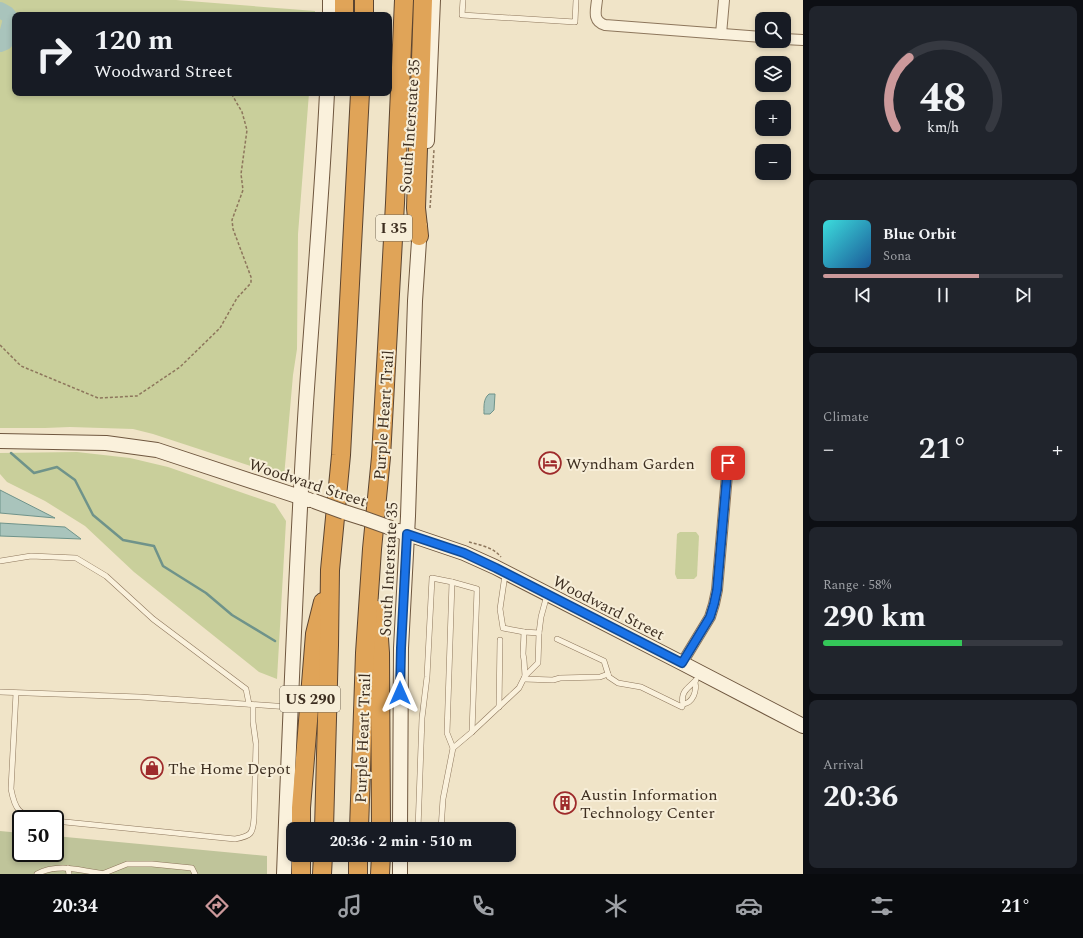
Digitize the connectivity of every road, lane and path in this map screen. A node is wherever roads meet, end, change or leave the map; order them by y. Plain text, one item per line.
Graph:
1 (330, 0) edge
2 (344, 0) edge
3 (364, 0) edge
4 (404, 0) edge
5 (423, 0) edge
6 (433, 0) edge
7 (463, 0) edge
8 (576, 0) edge
9 (597, 0) edge
10 (724, 0) edge
11 (330, 12) edge
12 (344, 12) edge
13 (364, 12) edge
14 (721, 34) junction
15 (755, 36) edge
16 (791, 39) edge
17 (803, 40) edge
18 (233, 96) edge
19 (327, 96) edge
20 (347, 96) edge
21 (360, 96) edge
22 (434, 145) dead end
23 (356, 166) junction
24 (430, 209) dead end
25 (419, 236) junction
26 (0, 344) edge
27 (0, 441) edge
28 (729, 452) dead end
29 (307, 500) junction
30 (407, 534) junction
31 (484, 546) dead end
32 (372, 549) junction
33 (498, 553) dead end
34 (0, 561) edge
35 (330, 570) junction
36 (506, 573) junction
37 (452, 582) junction
38 (547, 594) junction
39 (524, 632) junction
40 (539, 633) junction
41 (557, 639) dead end
42 (500, 640) dead end
43 (682, 663) junction
44 (608, 674) junction
45 (698, 677) junction
46 (524, 678) junction
47 (0, 692) edge
48 (16, 693) junction
49 (251, 704) junction
50 (683, 704) junction
51 (291, 707) junction
52 (498, 707) junction
53 (803, 726) edge
54 (472, 732) junction
55 (452, 748) junction
56 (19, 810) edge
57 (64, 821) edge
58 (301, 822) edge
59 (324, 822) edge
60 (359, 822) edge
61 (381, 822) edge
62 (400, 822) edge
63 (418, 822) edge
64 (441, 822) edge
65 (301, 862) edge
66 (323, 862) edge
67 (358, 862) edge
68 (380, 862) edge
69 (400, 862) edge
70 (68, 868) junction
71 (37, 874) edge
72 (69, 874) edge
73 (102, 874) edge
74 (195, 874) edge
75 (284, 874) edge
76 (301, 874) edge
77 (322, 874) edge
78 (358, 874) edge
79 (380, 874) edge
80 (400, 874) edge

1 - 11 main road
2 - 12 highway
3 - 13 highway
4 - 32 highway, Purple Heart Trail / I 35
5 - 25 highway
6 - 25 main road, South Interstate 35
7 - 8 lane
9 - 14 street
10 - 14 street
14 - 15 street
16 - 17 street
18 - 26 path
19 - 29 main road
20 - 23 highway
21 - 23 highway, I 35
22 - 24 path
23 - 35 highway, I 35
25 - 30 main road, South Interstate 35
27 - 29 main road, Woodward Street
28 - 43 street
29 - 30 main road, Woodward Street, bridge
29 - 51 main road
30 - 36 main road, Woodward Street
30 - 62 main road, South Interstate 35
31 - 33 path
32 - 60 highway, Purple Heart Trail / I 35
32 - 61 highway
34 - 49 lane
35 - 58 highway, US 290
35 - 59 highway, I 35
36 - 38 main road, Woodward Street
36 - 39 lane
37 - 54 lane
37 - 55 lane
37 - 63 lane
38 - 40 lane
38 - 43 main road, Woodward Street
39 - 40 lane
39 - 46 lane
40 - 46 lane
41 - 44 lane
42 - 52 lane
43 - 45 main road, Woodward Street
44 - 46 lane
44 - 50 lane
45 - 50 lane
45 - 50 lane
45 - 53 main road, Woodward Street
46 - 52 lane
47 - 48 lane
48 - 49 lane
48 - 56 lane
49 - 51 lane
49 - 57 lane
51 - 75 main road
52 - 54 lane
54 - 55 lane
55 - 64 lane
65 - 76 highway
66 - 77 highway
67 - 78 highway
68 - 79 highway
69 - 80 main road
70 - 71 lane
70 - 72 lane
70 - 73 lane
73 - 74 lane

